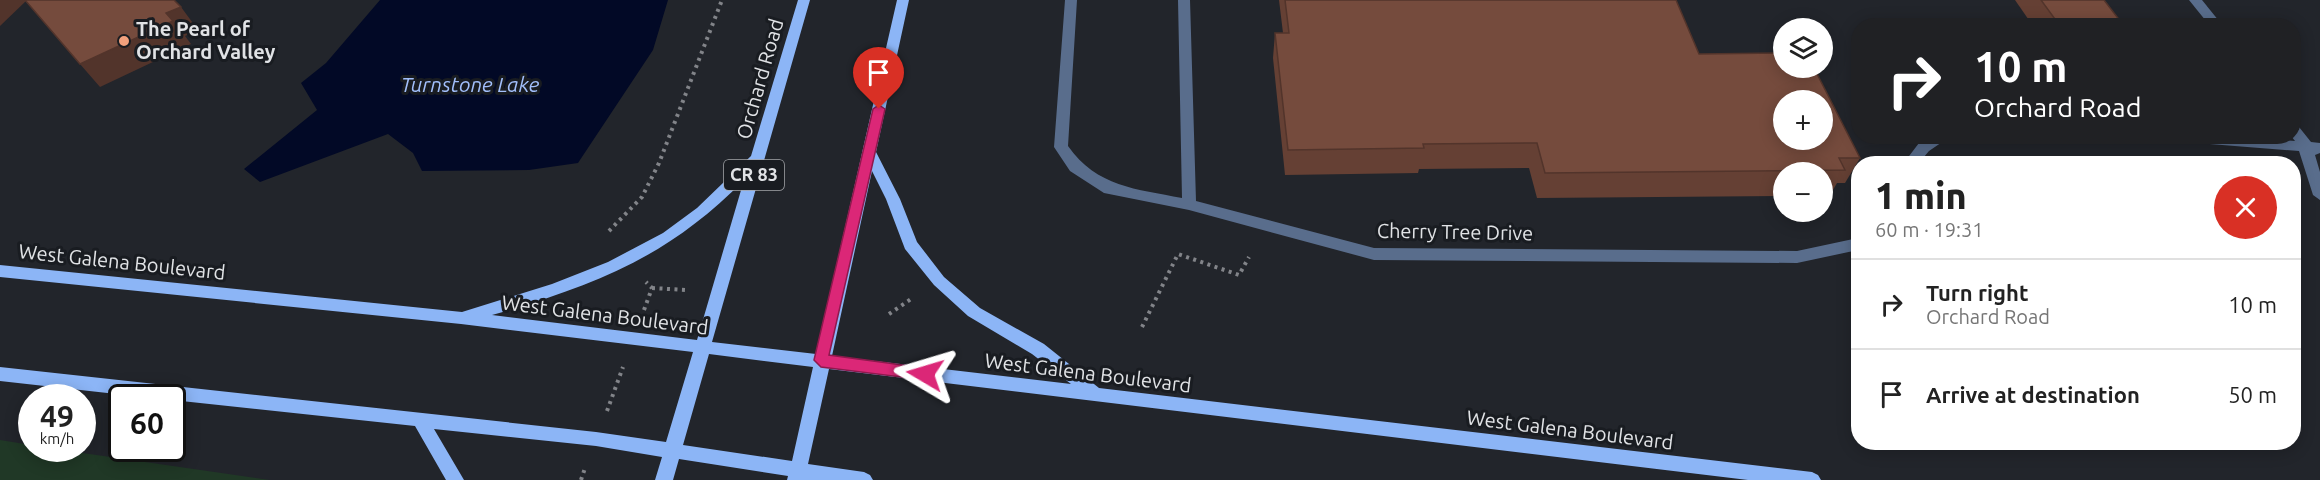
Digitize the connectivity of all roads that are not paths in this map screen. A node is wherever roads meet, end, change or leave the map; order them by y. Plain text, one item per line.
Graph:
1 (804, 0) edge
2 (903, 0) edge
3 (1071, 0) edge
4 (1184, 0) edge
5 (2195, 0) edge
6 (2210, 18) edge
7 (2301, 136) edge
8 (1929, 144) edge
9 (2275, 144) edge
10 (2313, 147) edge
11 (870, 153) junction
12 (760, 156) junction
13 (1917, 156) edge
14 (2320, 162) edge
15 (2320, 195) edge
16 (1189, 205) junction
17 (1851, 245) edge
18 (0, 271) edge
19 (461, 318) junction
20 (703, 348) junction
21 (821, 360) junction
22 (0, 374) edge
23 (1098, 396) junction
24 (420, 419) junction
25 (672, 452) junction
26 (797, 476) edge
27 (455, 480) edge
28 (664, 480) edge
29 (864, 480) edge
30 (1812, 480) edge

1 - 12 main road, Orchard Road / CR 83
2 - 11 main road
3 - 16 street, Cherry Tree Drive
4 - 16 street
5 - 6 street
7 - 10 street
8 - 13 street
9 - 10 street
10 - 14 street
10 - 15 street
11 - 21 main road
11 - 23 main road
12 - 19 main road
12 - 20 main road, Orchard Road / CR 83
16 - 17 street, Cherry Tree Drive
18 - 19 main road, West Galena Boulevard
19 - 20 main road, West Galena Boulevard
20 - 21 main road, West Galena Boulevard
20 - 25 main road, Orchard Road / CR 83
21 - 23 main road, West Galena Boulevard
21 - 26 main road
22 - 24 main road
23 - 30 main road, West Galena Boulevard
24 - 25 main road
24 - 27 main road
25 - 26 main road
25 - 28 main road, Orchard Road / CR 83
26 - 29 main road

